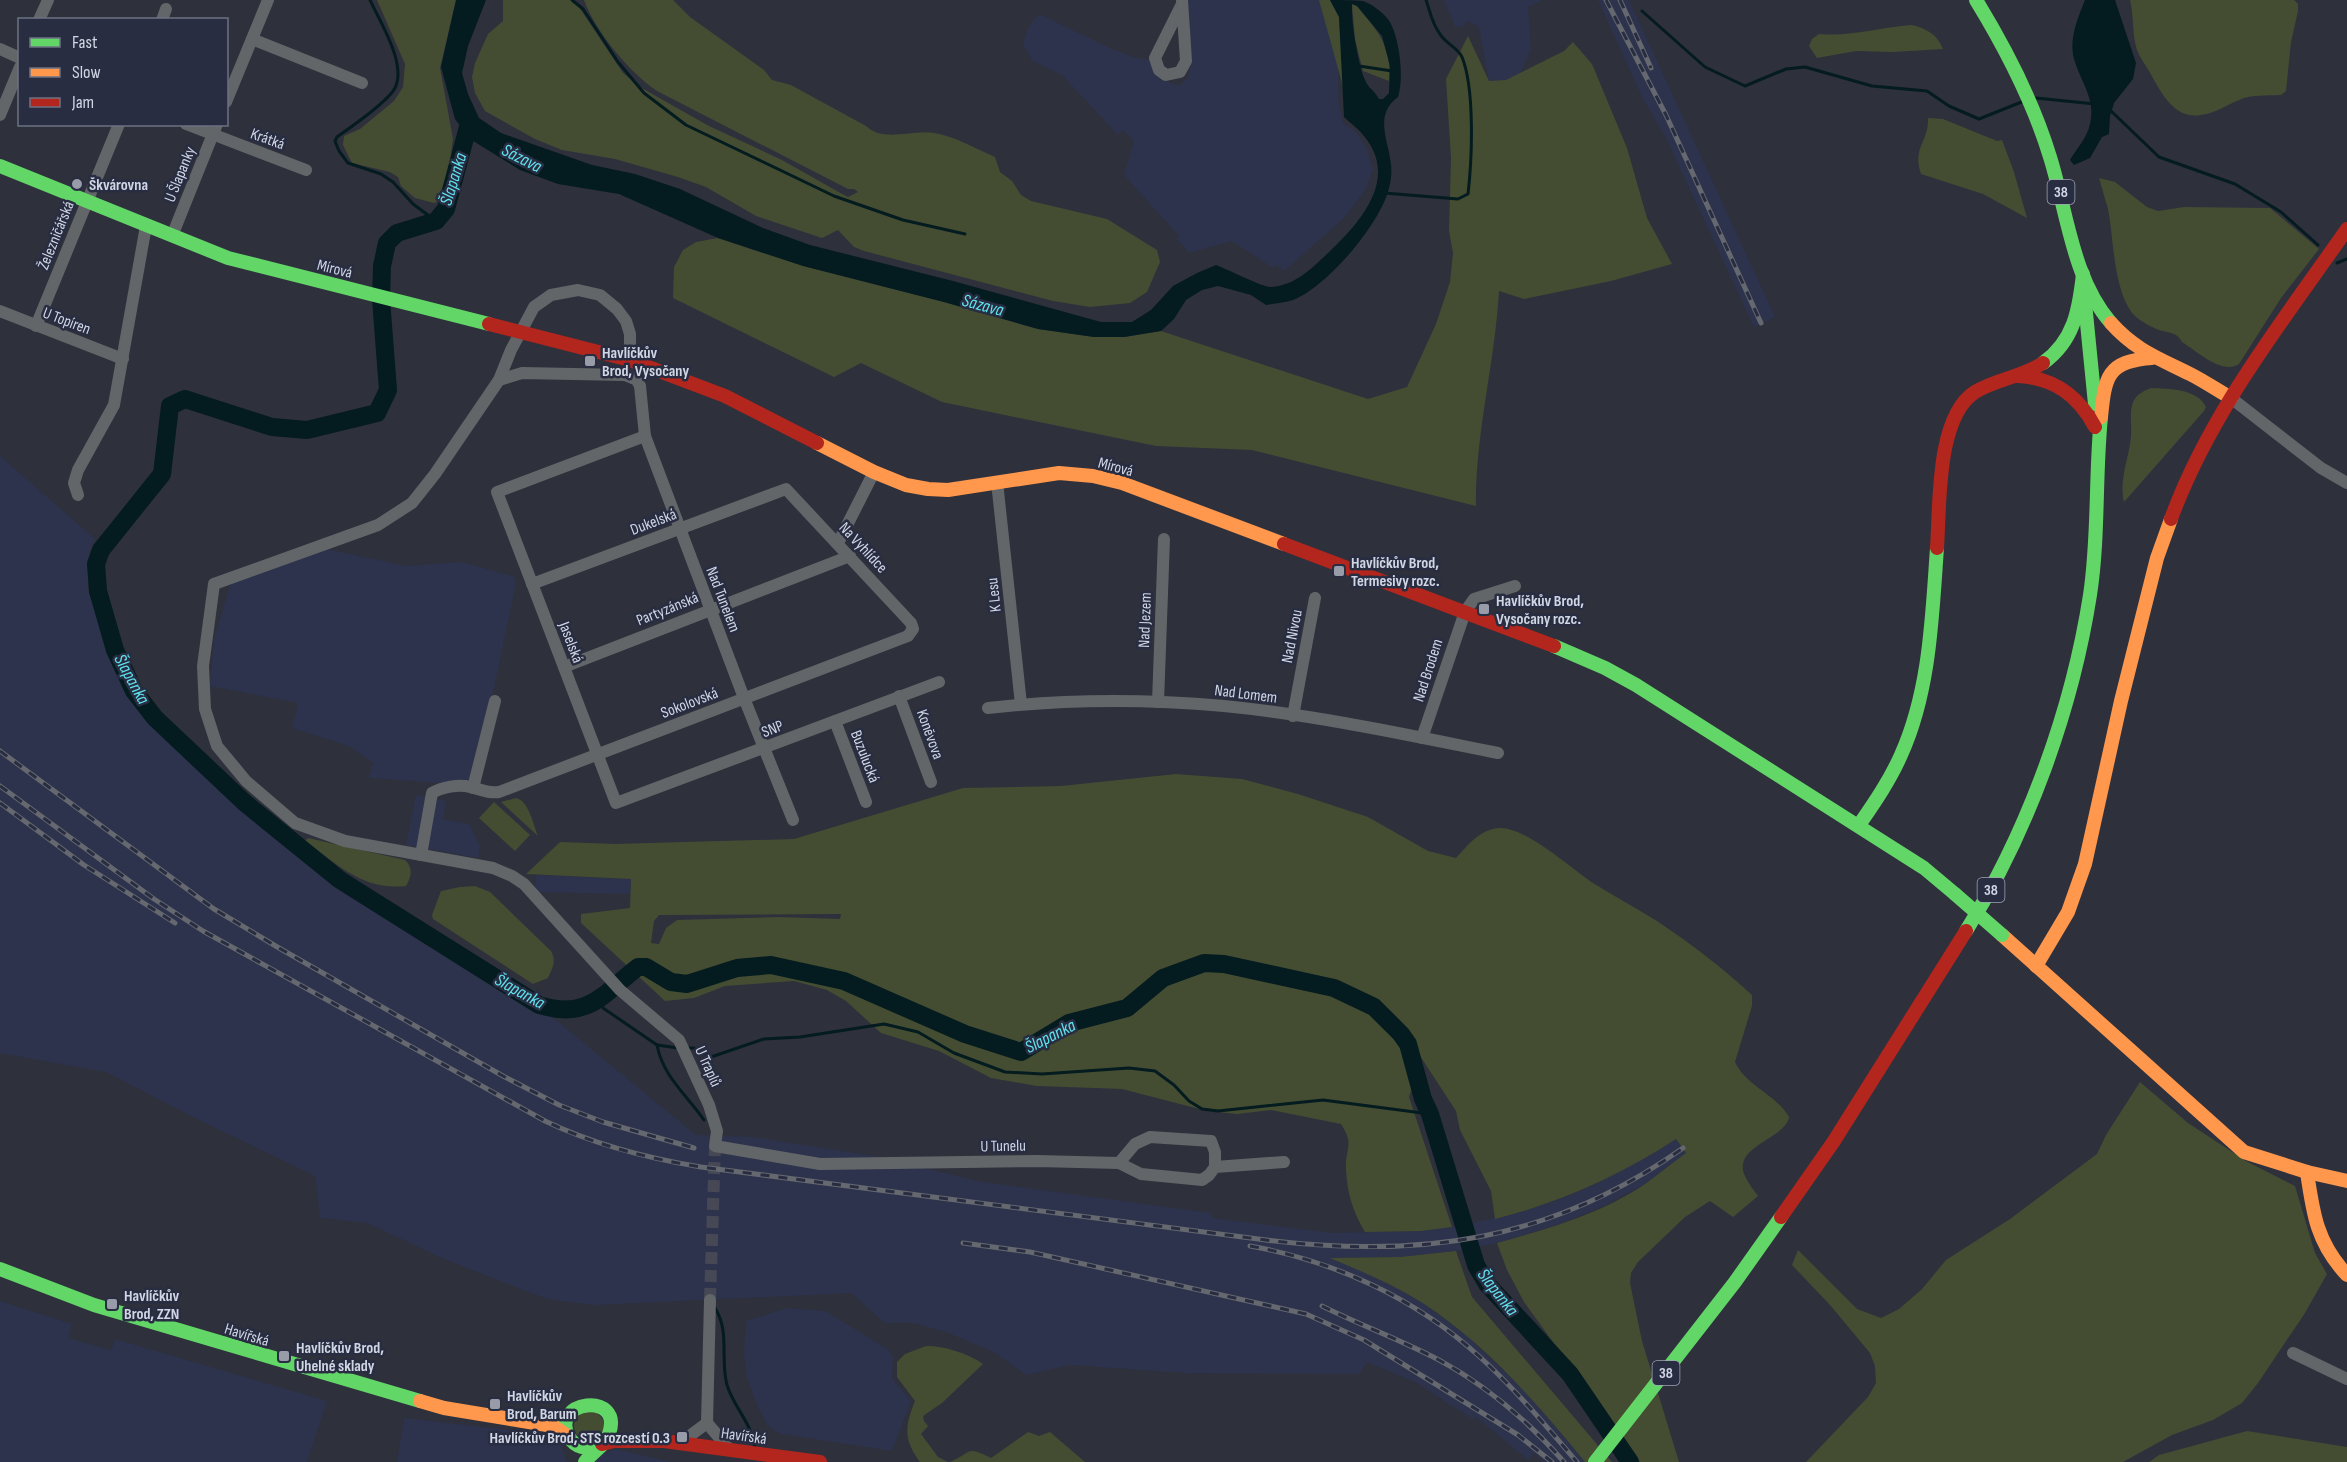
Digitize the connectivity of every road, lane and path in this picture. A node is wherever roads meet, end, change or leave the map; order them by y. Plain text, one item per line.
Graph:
1 (48, 0) edge
2 (268, 0) edge
3 (1976, 0) edge
4 (1182, 2) edge
5 (40, 18) edge
6 (252, 39) junction
7 (0, 50) edge
8 (18, 56) edge
9 (18, 73) edge
10 (362, 83) dead end
11 (228, 97) edge
12 (0, 115) edge
13 (118, 126) edge
14 (196, 126) edge
15 (215, 130) edge
16 (0, 166) edge
17 (306, 170) dead end
18 (87, 201) junction
19 (146, 226) junction
20 (2347, 229) edge
21 (172, 236) junction
22 (2083, 274) junction
23 (0, 311) edge
24 (36, 326) junction
25 (520, 331) junction
26 (2152, 358) junction
27 (123, 359) junction
28 (630, 360) junction
29 (2013, 376) junction
30 (499, 380) junction
31 (2231, 398) junction
32 (645, 436) junction
33 (2099, 438) junction
34 (874, 472) junction
35 (997, 482) junction
36 (2347, 483) edge
37 (786, 489) joint
38 (78, 495) dead end
39 (679, 528) junction
40 (1164, 539) dead end
41 (838, 543) junction
42 (850, 556) junction
43 (532, 584) junction
44 (1515, 585) dead end
45 (1316, 598) dead end
46 (710, 609) junction
47 (1465, 612) junction
48 (913, 630) joint
49 (564, 667) junction
50 (939, 682) dead end
51 (899, 696) junction
52 (744, 698) junction
53 (495, 701) dead end
54 (1158, 702) junction
55 (1021, 705) junction
56 (988, 708) dead end
57 (1293, 716) junction
58 (835, 721) junction
59 (1422, 738) junction
60 (764, 748) junction
61 (1498, 753) dead end
62 (597, 755) junction
63 (931, 782) dead end
64 (472, 787) junction
65 (866, 802) dead end
66 (616, 803) joint
67 (793, 820) dead end
68 (1859, 825) junction
69 (421, 855) junction
70 (2036, 966) junction
71 (715, 1146) joint
72 (1284, 1162) dead end
73 (1119, 1163) junction
74 (1215, 1167) junction
75 (2307, 1172) junction
76 (2347, 1181) edge
77 (0, 1269) edge
78 (2347, 1275) edge
79 (710, 1300) tunnel mouth
80 (2294, 1353) dead end
81 (2347, 1379) edge
82 (574, 1409) junction
83 (488, 1417) junction
84 (609, 1417) junction
85 (707, 1423) junction
86 (569, 1438) junction
87 (664, 1441) junction
88 (680, 1443) junction
89 (600, 1445) junction
90 (729, 1449) junction
91 (573, 1462) edge
92 (585, 1462) edge
93 (820, 1462) edge
94 (1595, 1462) edge

1 - 5 street
2 - 6 street
3 - 22 street, 38
4 - 4 street
6 - 10 street
6 - 11 street
7 - 8 street
9 - 12 street
13 - 18 street, Železničářská
14 - 15 street, Krátká
15 - 17 street, Krátká
15 - 21 street, U Šlapanky
16 - 18 street, Mírová
18 - 19 street, Mírová
18 - 24 street, Železničářská
19 - 21 street, Mírová
19 - 27 street
20 - 31 street
21 - 25 street, Mírová
22 - 26 street
22 - 29 street
22 - 33 street, 38
23 - 24 street, U Topíren
24 - 27 street, U Topíren
25 - 28 street, Mírová
25 - 28 street
25 - 30 street
26 - 31 street
26 - 33 street
27 - 38 street
28 - 34 street, Mírová
29 - 33 street
29 - 68 street
30 - 32 street, Nad Tunelem
30 - 69 street, U Traplů
31 - 36 street
31 - 70 street
32 - 39 street, Nad Tunelem
32 - 43 street, Jaselská
33 - 94 street, 38
34 - 35 street, Mírová
34 - 41 street
35 - 47 street, Mírová
35 - 55 street, K Lesu
37 - 39 street, Dukelská
37 - 41 street, Na Vyhlídce
39 - 43 street, Dukelská
39 - 46 street, Nad Tunelem
40 - 54 street, Nad Jezem
41 - 42 street, Na Vyhlídce
42 - 46 street, Partyzánská
42 - 48 street, Na Vyhlídce
43 - 49 street, Jaselská
44 - 47 street
45 - 57 street, Nad Nivou
46 - 49 street, Partyzánská
46 - 52 street, Nad Tunelem
47 - 59 street, Nad Brodem
47 - 68 street, Mírová
48 - 52 street, Sokolovská
49 - 62 street, Jaselská
50 - 51 street, SNP
51 - 58 street, SNP
51 - 63 street, Koněvova
52 - 60 street, Nad Tunelem
52 - 62 street, Sokolovská
53 - 64 street
54 - 55 street, Nad Lomem
54 - 57 street, Nad Lomem
55 - 56 street, Nad Lomem
57 - 59 street, Nad Lomem
58 - 60 street, SNP
58 - 65 street, Buzulucká
59 - 61 street, Nad Lomem
60 - 66 street, SNP
60 - 67 street, Nad Tunelem
62 - 64 street, Sokolovská
62 - 66 street, Jaselská
64 - 69 street, Sokolovská
68 - 70 street, Mírová, bridge
69 - 71 street, U Traplů
70 - 75 street, Mírová
71 - 73 street, U Tunelu
72 - 74 street, U Tunelu
73 - 74 street, U Tunelu
73 - 74 street
75 - 76 street, Mírová
75 - 78 street
77 - 83 street, Havířská
79 - 85 street
80 - 81 street
82 - 83 street, Havířská
82 - 84 street, Havířská
82 - 86 street
83 - 86 street, Havířská
84 - 87 street, Havířská
84 - 89 street
85 - 88 street
85 - 90 street
86 - 89 street, Havířská
86 - 91 street
87 - 88 street, Havířská
87 - 89 street, Havířská
88 - 90 street, Havířská
89 - 92 street
90 - 93 street, Havířská

